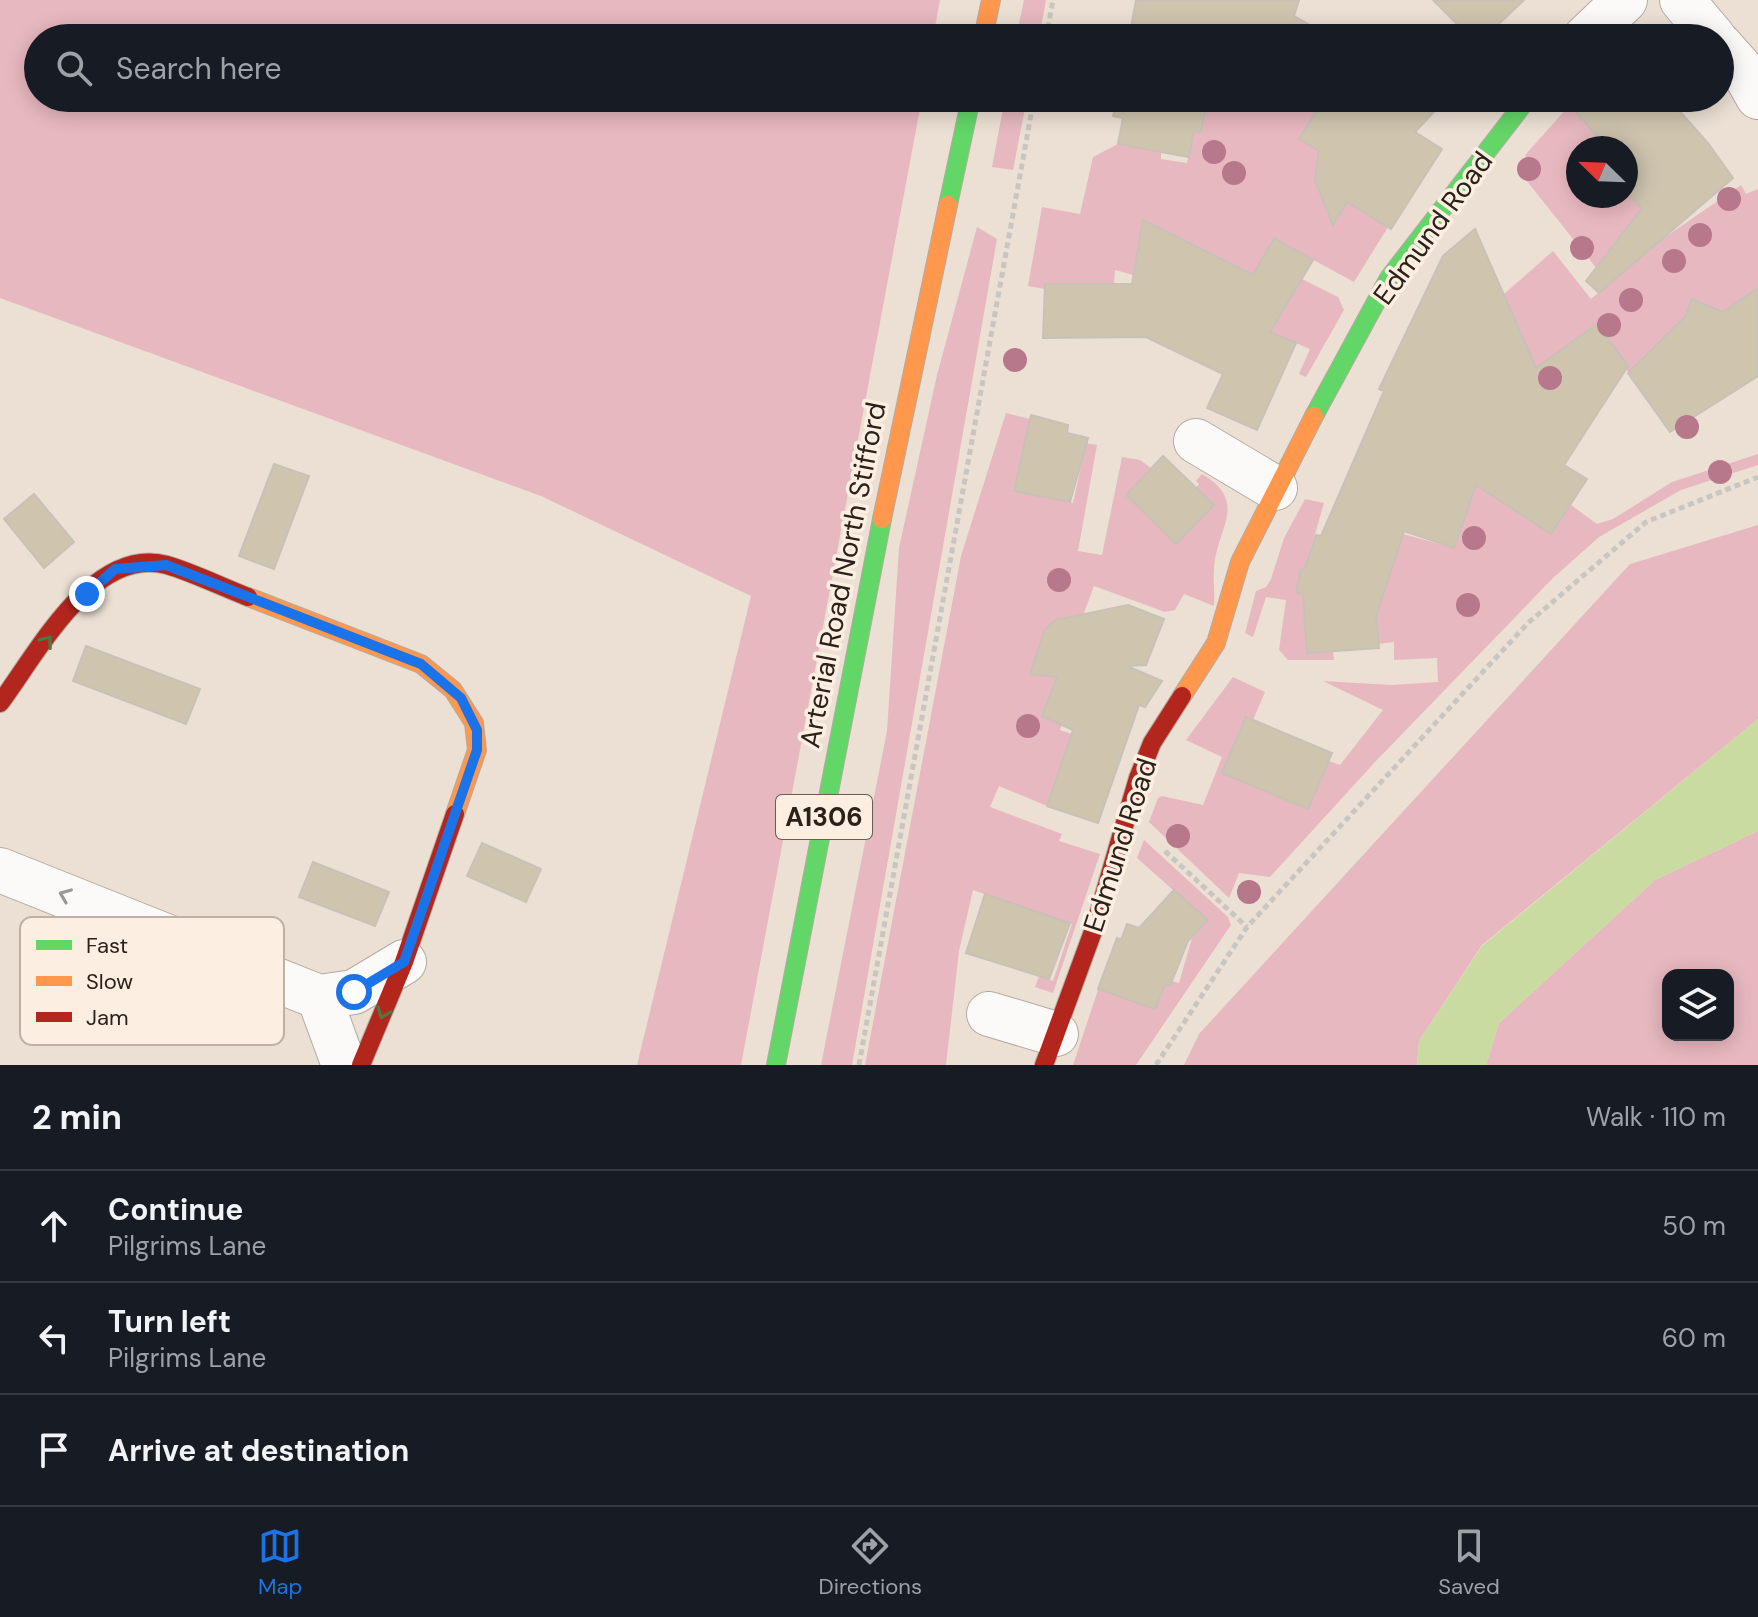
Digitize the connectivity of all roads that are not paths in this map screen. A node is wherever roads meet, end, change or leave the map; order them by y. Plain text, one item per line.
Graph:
1 (991, 0) edge
2 (1625, 0) edge
3 (1682, 0) edge
4 (986, 24) edge
5 (1600, 24) edge
6 (1702, 24) edge
7 (1734, 61) edge
8 (1758, 97) edge
9 (968, 112) edge
10 (1517, 112) edge
11 (1196, 441) dead end
12 (1275, 488) junction
13 (0, 703) edge
14 (0, 870) edge
15 (118, 917) edge
16 (404, 962) junction
17 (284, 983) edge
18 (319, 997) junction
19 (989, 1014) dead end
20 (1050, 1049) edge
21 (344, 1065) edge
22 (361, 1065) edge
23 (776, 1065) edge

1 - 4 street
2 - 5 street
3 - 6 street
7 - 8 street
9 - 23 street, Arterial Road North Stifford / A1306
10 - 12 street, Edmund Road
11 - 12 street
12 - 20 street, Edmund Road
13 -> 16 street
15 -> 14 street
16 - 18 street
16 -> 22 street
18 -> 17 street
18 - 21 street
19 - 20 street, Edmund Road

